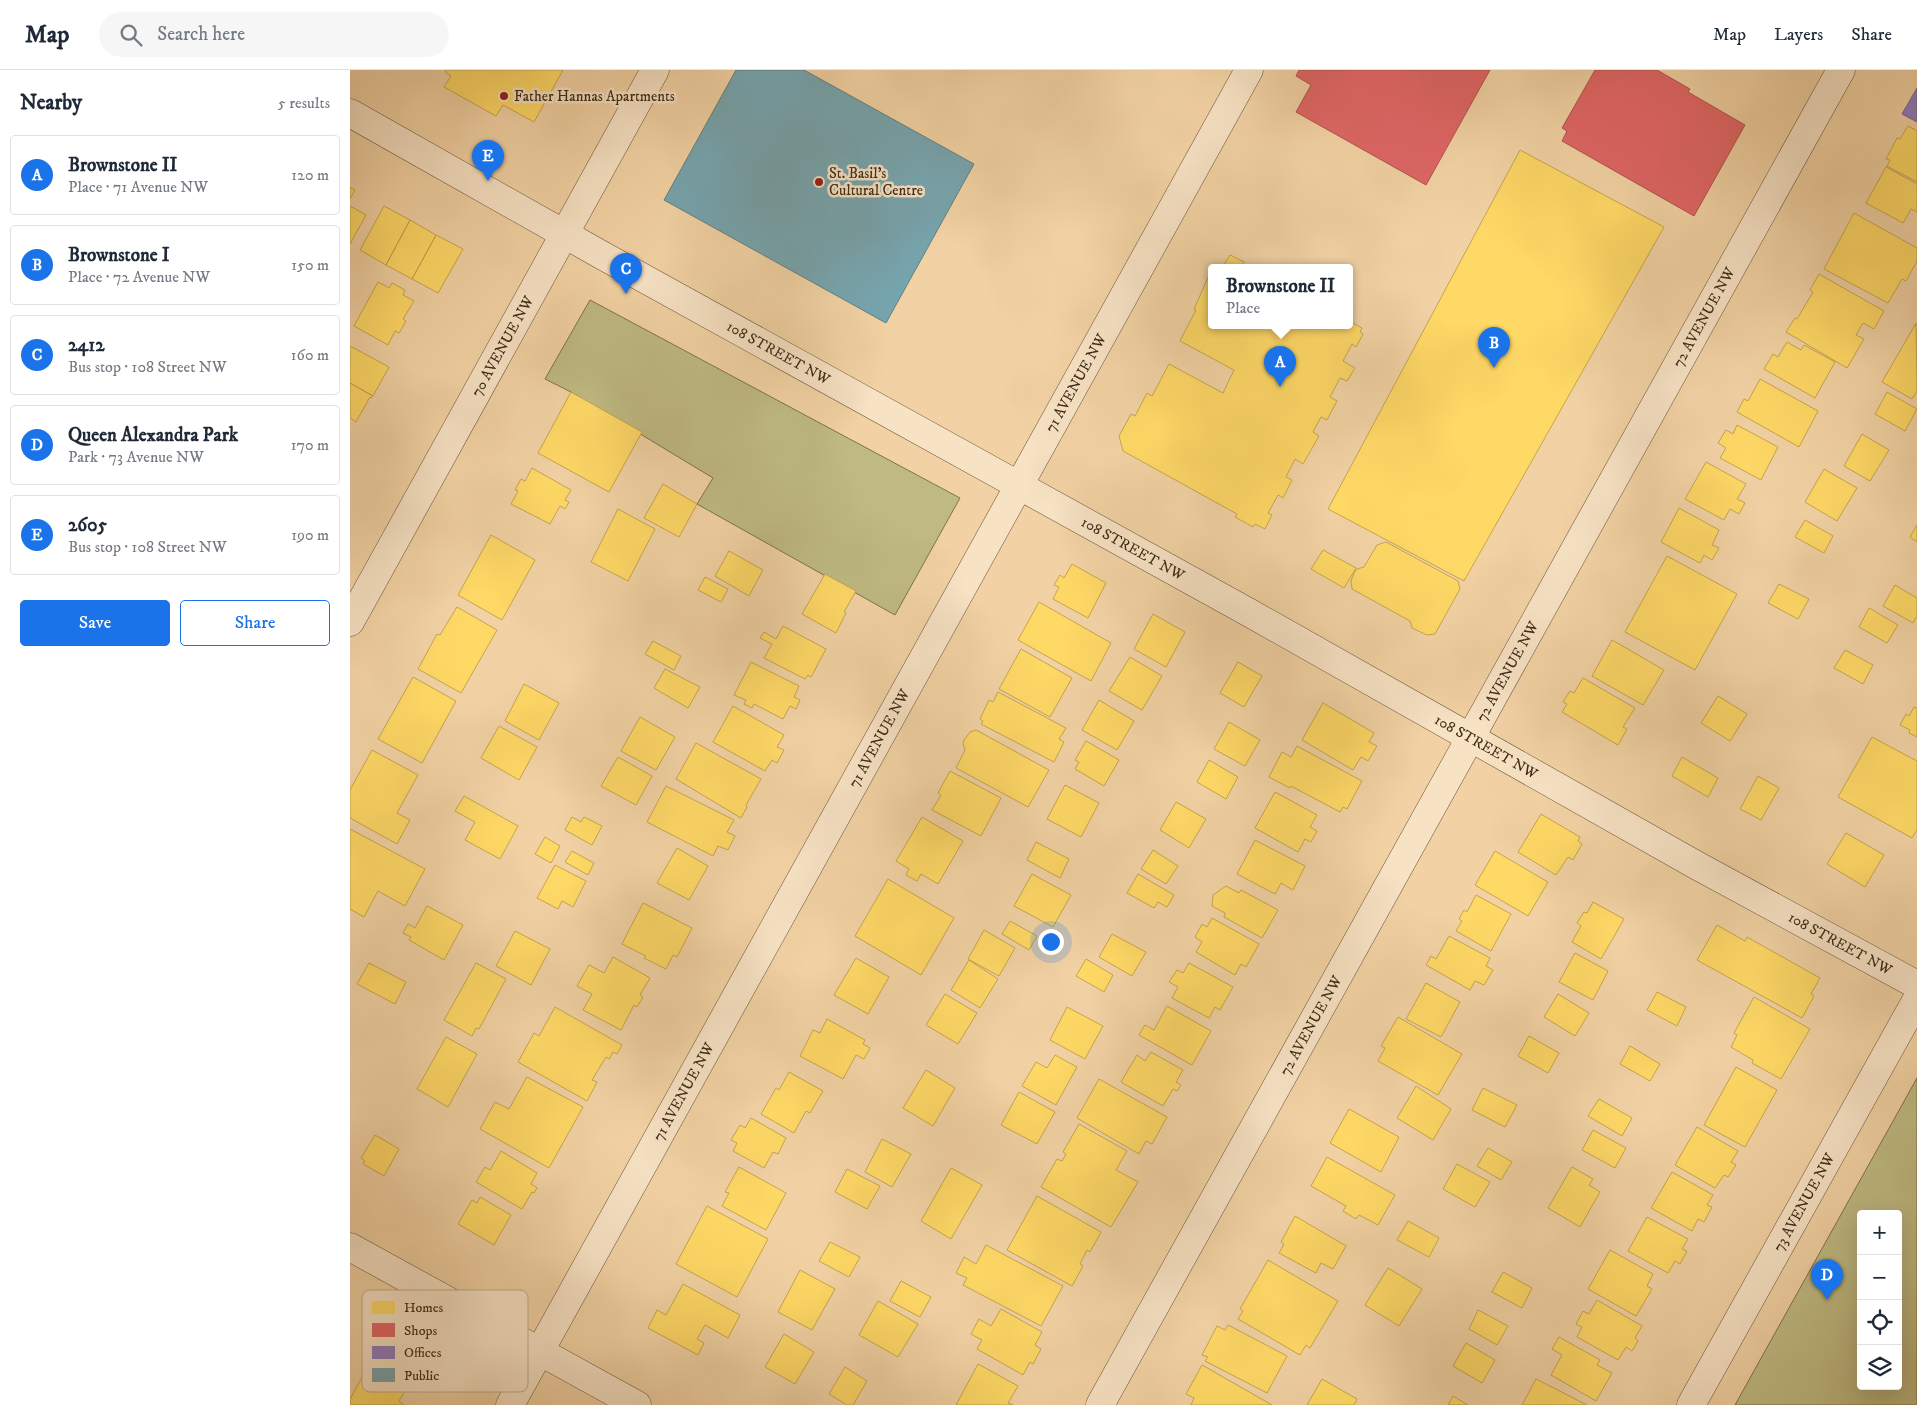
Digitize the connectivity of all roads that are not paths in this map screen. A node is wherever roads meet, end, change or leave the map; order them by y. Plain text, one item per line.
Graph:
1 (655, 70) edge
2 (1249, 70) edge
3 (1841, 70) edge
4 (350, 113) edge
5 (564, 234) junction
6 (1019, 485) junction
7 (350, 622) edge
8 (1471, 737) junction
9 (1917, 985) edge
10 (1917, 999) edge
11 (350, 1247) edge
12 (428, 1290) edge
13 (528, 1345) edge
14 (540, 1352) junction
15 (528, 1373) edge
16 (517, 1392) edge
17 (510, 1405) edge
18 (638, 1405) edge
19 (1100, 1405) edge
20 (1691, 1405) edge

1 - 5 street, 70 AVENUE NW
2 - 6 street, 71 AVENUE NW
3 - 8 street, 72 AVENUE NW
4 - 5 street, 108 STREET NW
5 - 6 street, 108 STREET NW
5 - 7 street, 70 AVENUE NW
6 - 8 street, 108 STREET NW
6 - 14 street, 71 AVENUE NW
8 - 9 street, 108 STREET NW
8 - 19 street, 72 AVENUE NW
10 - 20 street, 73 AVENUE NW
11 - 12 street
13 - 14 street
14 - 15 street, 71 AVENUE NW
14 - 18 street
16 - 17 street, 71 AVENUE NW

